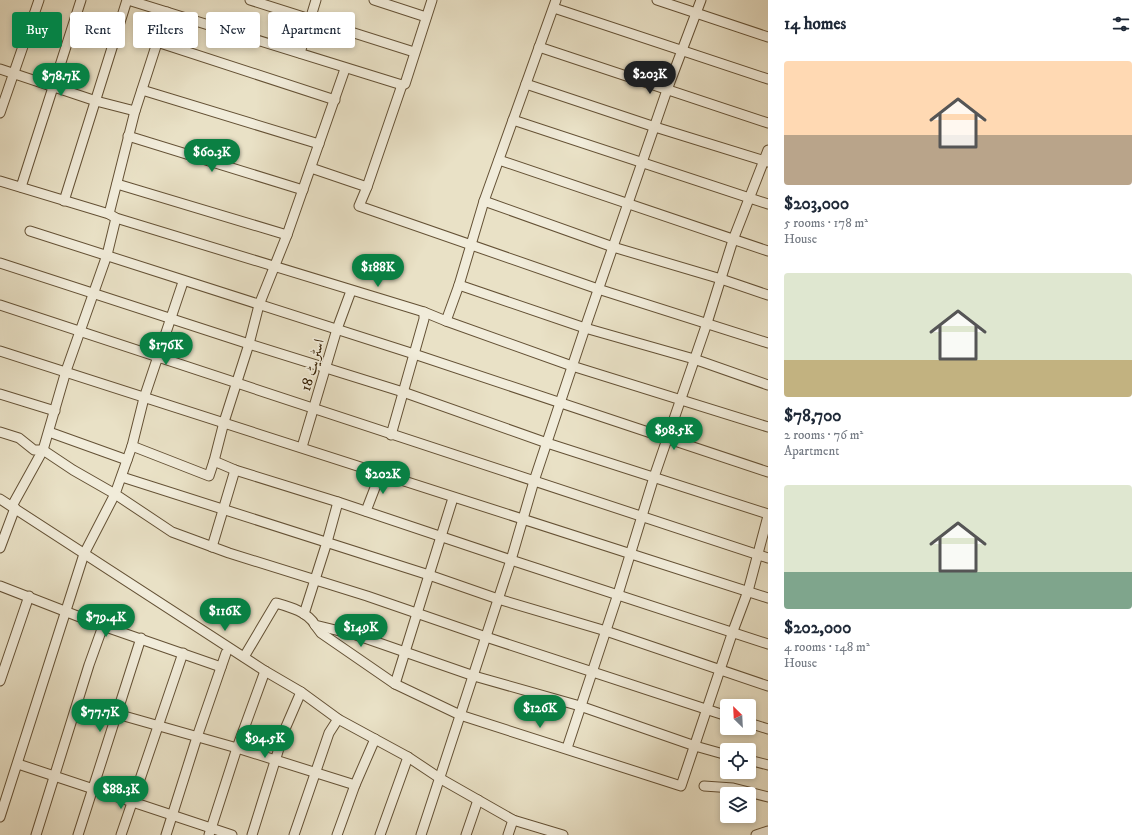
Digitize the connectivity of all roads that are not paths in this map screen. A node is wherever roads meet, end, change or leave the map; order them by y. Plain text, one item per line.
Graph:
1 (38, 0) edge
2 (81, 0) edge
3 (127, 0) edge
4 (250, 0) edge
5 (316, 0) edge
6 (374, 0) edge
7 (432, 0) edge
8 (657, 0) edge
9 (701, 0) edge
10 (394, 3) edge
11 (555, 4) edge
12 (167, 12) edge
13 (287, 12) edge
14 (312, 12) edge
15 (696, 13) junction
16 (426, 17) junction
17 (198, 22) edge
18 (355, 33) edge
19 (768, 37) edge
20 (539, 47) junction
21 (155, 48) edge
22 (175, 48) edge
23 (301, 48) edge
24 (414, 52) junction
25 (683, 52) junction
26 (300, 53) junction
27 (0, 69) edge
28 (345, 69) junction
29 (13, 74) junction
30 (768, 80) edge
31 (526, 84) junction
32 (402, 85) junction
33 (53, 87) junction
34 (142, 90) junction
35 (667, 90) junction
36 (335, 100) junction
37 (96, 101) junction
38 (135, 111) junction
39 (0, 113) edge
40 (513, 120) junction
41 (768, 123) edge
42 (655, 127) junction
43 (128, 136) junction
44 (319, 144) junction
45 (768, 150) edge
46 (499, 160) junction
47 (766, 162) edge
48 (642, 163) junction
49 (311, 168) junction
50 (0, 181) edge
51 (117, 184) junction
52 (21, 187) junction
53 (367, 187) junction
54 (303, 190) junction
55 (750, 198) junction
56 (64, 201) junction
57 (484, 201) junction
58 (768, 204) edge
59 (628, 205) junction
60 (112, 216) junction
61 (30, 231) dead end
62 (287, 235) junction
63 (733, 240) junction
64 (470, 245) junction
65 (613, 247) junction
66 (768, 251) edge
67 (107, 255) junction
68 (0, 263) edge
69 (275, 267) junction
70 (721, 279) junction
71 (183, 282) junction
72 (459, 285) junction
73 (598, 289) junction
74 (351, 291) junction
75 (94, 294) junction
76 (768, 295) edge
77 (259, 305) junction
78 (1, 307) edge
79 (424, 312) junction
80 (170, 319) junction
81 (446, 321) junction
82 (707, 323) junction
83 (585, 328) junction
84 (337, 329) junction
85 (81, 331) junction
86 (768, 343) edge
87 (249, 344) junction
88 (0, 351) edge
89 (414, 354) junction
90 (158, 357) junction
91 (694, 359) junction
92 (572, 366) junction
93 (326, 368) junction
94 (66, 371) junction
95 (236, 383) junction
96 (768, 384) edge
97 (403, 392) junction
98 (0, 394) edge
99 (144, 398) junction
100 (681, 399) junction
101 (560, 403) junction
102 (314, 409) junction
103 (55, 412) junction
104 (224, 422) junction
105 (768, 427) edge
106 (0, 432) edge
107 (49, 432) junction
108 (391, 435) junction
109 (667, 439) junction
110 (546, 443) junction
111 (132, 446) junction
112 (302, 447) junction
113 (43, 450) junction
114 (127, 460) junction
115 (214, 461) junction
116 (235, 470) junction
117 (381, 472) junction
118 (768, 472) edge
119 (122, 477) junction
120 (654, 477) junction
121 (534, 480) junction
122 (115, 494) junction
123 (453, 498) junction
124 (0, 499) edge
125 (338, 502) junction
126 (14, 507) junction
127 (224, 510) junction
128 (366, 511) junction
129 (768, 515) edge
130 (642, 518) junction
131 (524, 520) junction
132 (440, 536) junction
133 (327, 542) junction
134 (212, 547) junction
135 (0, 548) edge
136 (84, 554) junction
137 (631, 555) junction
138 (758, 555) junction
139 (768, 558) edge
140 (512, 560) junction
141 (429, 575) junction
142 (314, 580) junction
143 (0, 586) edge
144 (748, 591) junction
145 (618, 594) junction
146 (29, 596) junction
147 (768, 598) edge
148 (498, 600) junction
149 (66, 610) junction
150 (304, 614) junction
151 (417, 614) junction
152 (315, 624) junction
153 (103, 626) junction
154 (606, 631) junction
155 (733, 631) junction
156 (486, 637) junction
157 (141, 638) junction
158 (768, 644) edge
159 (406, 652) junction
160 (183, 653) junction
161 (226, 653) dead end
162 (244, 656) junction
163 (221, 667) junction
164 (720, 670) junction
165 (265, 671) junction
166 (592, 672) junction
167 (474, 676) junction
168 (0, 681) edge
169 (395, 684) junction
170 (768, 686) edge
171 (301, 692) junction
172 (580, 706) junction
173 (706, 709) junction
174 (117, 714) junction
175 (720, 714) edge
176 (460, 715) junction
177 (338, 719) junction
178 (756, 725) edge
179 (158, 726) junction
180 (768, 729) edge
181 (197, 737) junction
182 (374, 739) junction
183 (695, 746) junction
184 (237, 748) junction
185 (567, 748) junction
186 (720, 753) edge
187 (408, 757) junction
188 (276, 760) junction
189 (756, 762) edge
190 (18, 764) junction
191 (768, 766) edge
192 (315, 774) junction
193 (55, 777) junction
194 (441, 778) junction
195 (355, 785) junction
196 (704, 786) dead end
197 (93, 789) junction
198 (768, 797) edge
199 (478, 800) junction
200 (132, 802) junction
201 (172, 816) junction
202 (0, 817) edge
203 (513, 820) junction
204 (210, 832) edge
205 (36, 835) edge
206 (78, 835) edge
207 (121, 835) edge
208 (166, 835) edge
209 (232, 835) edge
210 (252, 835) edge
211 (294, 835) edge
212 (337, 835) edge
213 (380, 835) edge
214 (421, 835) edge
215 (466, 835) edge
216 (508, 835) edge
217 (562, 835) edge

1 - 29 street
2 - 33 street
3 - 12 street
3 - 37 street
4 - 13 street
5 - 14 street
6 - 10 street
7 - 16 street
8 - 15 street
9 - 15 street
10 - 16 street
11 - 20 street
11 - 25 street
15 - 19 street
15 - 25 street
16 - 24 street
17 - 26 street
18 - 24 street
20 - 31 street
20 - 35 street
21 - 34 street
22 - 36 street
23 - 26 street
24 - 32 street
25 - 30 street
25 - 35 street
26 - 28 street
27 - 29 street
28 - 32 street
28 - 36 street
29 - 33 street
29 - 39 street
31 - 40 street
31 - 42 street
32 - 53 street
33 - 37 street
33 - 52 street
34 - 38 street
34 - 44 street
35 - 41 street
35 - 42 street
36 - 44 street
37 - 38 street
37 - 56 street
38 - 43 street
40 - 46 street
40 - 48 street
42 - 47 street
42 - 48 street
43 - 51 street
43 - 54 street
44 - 49 street
45 - 47 street
46 - 57 street
46 - 59 street
47 - 55 street
48 - 55 street
48 - 59 street
49 - 53 street
49 - 54 street
50 - 52 street
51 - 60 street
51 - 62 street
52 - 56 street
53 - 64 street
54 - 62 street
55 - 58 street
55 - 63 street
56 - 60 street
57 - 64 street
57 - 65 street
59 - 63 street
59 - 65 street
60 - 67 street
60 - 69 street
61 - 67 street
62 - 69 street
63 - 66 street
63 - 70 street
64 - 72 street
64 - 73 street
65 - 70 street
65 - 73 street
67 - 71 street
67 - 75 street
68 - 75 street
69 - 74 street
69 - 77 street
70 - 76 street
70 - 82 street
71 - 77 street
71 - 80 street
72 - 81 street
72 - 83 street
73 - 82 street
73 - 83 street
74 - 79 street
74 - 84 street, اسٹریٹ 18
75 - 80 street
75 - 85 street
77 - 84 street
77 - 87 street
78 - 85 street
79 - 81 street
79 - 89 street
80 - 87 street
80 - 90 street
81 - 92 street
82 - 86 street
82 - 91 street
83 - 91 street
83 - 92 street
84 - 89 street
84 - 93 street, اسٹریٹ 18
85 - 90 street
85 - 94 street
87 - 93 street
87 - 95 street
88 - 94 street
89 - 97 street
89 - 101 street
90 - 95 street
90 - 99 street
91 - 96 street
91 - 100 street
92 - 100 street
92 - 101 street
93 - 97 street
93 - 102 street, اسٹریٹ 18
94 - 99 street
94 - 103 street
95 - 102 street
95 - 104 street
97 - 108 street
97 - 110 street
98 - 103 street
99 - 104 street
99 - 111 street
100 - 105 street
100 - 109 street
101 - 109 street
101 - 110 street
102 - 108 street
102 - 112 street, اسٹریٹ 18
103 - 107 street
104 - 112 street
104 - 115 street
106 - 113 street
107 - 113 street
107 - 114 street
108 - 121 street
109 - 118 street
109 - 120 street
110 - 120 street
110 - 121 street
111 - 114 street
111 - 115 street
112 - 117 street
113 - 122 street
113 - 126 street
114 - 119 street
115 - 116 street
116 - 125 street
116 - 127 street
117 - 123 street
117 - 128 street
119 - 122 street
119 - 127 street
120 - 129 street
120 - 130 street
121 - 130 street
121 - 131 street
122 - 134 street
122 - 136 street
123 - 131 street
123 - 132 street
124 - 126 street
125 - 128 street
125 - 133 street
126 - 135 street
126 - 136 street
127 - 133 street
127 - 134 street
128 - 132 street
129 - 138 street
130 - 137 street
130 - 138 street
131 - 137 street
131 - 140 street
132 - 140 street
132 - 141 street
133 - 141 street
133 - 142 street
134 - 142 street
136 - 149 street
136 - 162 street
137 - 144 street
137 - 145 street
138 - 139 street
138 - 144 street
140 - 145 street
140 - 148 street
141 - 148 street
141 - 151 street
142 - 150 street
142 - 151 street
143 - 146 street
144 - 147 street
144 - 155 street
145 - 154 street
145 - 155 street
146 - 149 street
146 - 168 street
148 - 154 street
148 - 156 street
149 - 153 street
149 - 190 street
150 - 152 street
150 - 162 street
151 - 156 street
151 - 159 street
152 - 159 street
152 - 169 street
153 - 157 street
153 - 193 street
154 - 164 street
154 - 166 street
155 - 158 street
155 - 164 street
156 - 166 street
156 - 167 street
157 - 160 street
157 - 174 street
159 - 167 street
159 - 169 street
160 - 163 street
160 - 179 street
161 - 163 street
162 - 165 street
163 - 181 street
164 - 170 street
164 - 173 street
165 - 171 street
165 - 184 street
166 - 172 street
166 - 173 street
167 - 172 street
167 - 176 street
169 - 176 street
171 - 177 street
171 - 188 street
172 - 183 street
172 - 185 street
173 - 175 street
173 - 183 street
174 - 179 street
174 - 197 street
176 - 185 street
176 - 194 street
177 - 182 street
177 - 192 street
178 - 180 street
179 - 181 street
179 - 200 street
181 - 184 street
181 - 201 street
182 - 187 street
182 - 195 street
183 - 185 street
183 - 186 street
184 - 188 street
184 - 204 street
187 - 194 street
187 - 213 street
188 - 192 street
188 - 210 street
189 - 191 street
190 - 193 street
190 - 202 street
192 - 195 street
192 - 211 street
193 - 197 street
193 - 205 street
194 - 199 street
194 - 214 street
195 - 212 street
196 - 198 street
197 - 200 street
197 - 206 street
199 - 203 street
199 - 215 street
200 - 201 street
200 - 207 street
201 - 204 street
201 - 208 street
203 - 216 street
203 - 217 street
204 - 209 street

